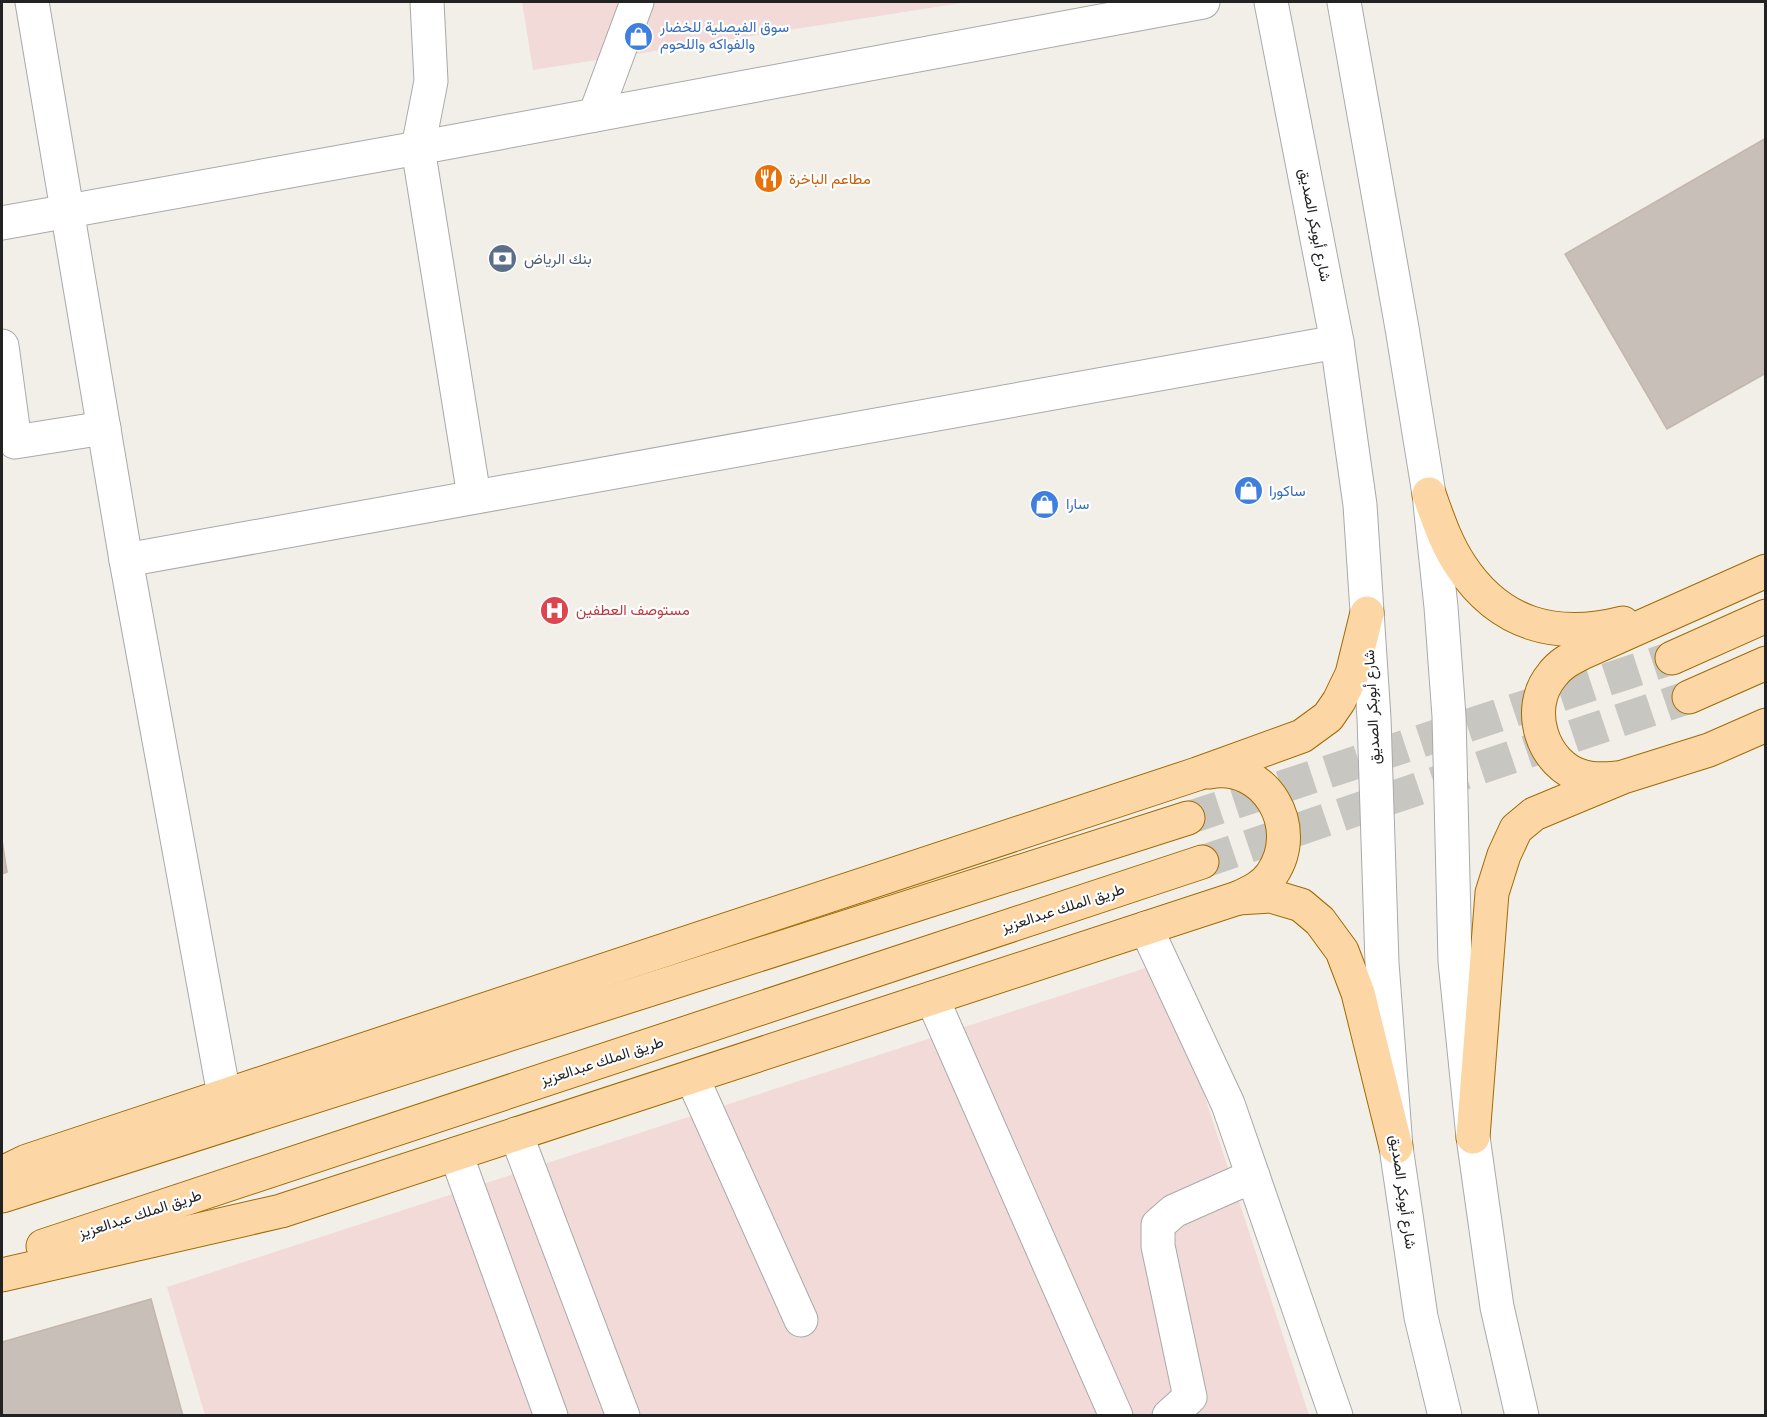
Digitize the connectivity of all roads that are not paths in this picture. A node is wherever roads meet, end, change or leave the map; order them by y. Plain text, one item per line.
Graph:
1 (32, 2) edge
2 (427, 2) edge
3 (637, 2) edge
4 (1203, 2) edge
5 (1271, 2) edge
6 (1344, 2) edge
7 (595, 115) junction
8 (418, 148) junction
9 (68, 212) junction
10 (2, 223) edge
11 (1337, 342) junction
12 (2, 346) edge
13 (104, 428) junction
14 (1429, 494) junction
15 (474, 496) junction
16 (126, 560) junction
17 (1766, 571) edge
18 (1688, 606) junction
19 (1366, 613) junction
20 (1766, 616) edge
21 (1672, 658) tunnel mouth
22 (1766, 663) edge
23 (1689, 697) tunnel mouth
24 (1766, 725) edge
25 (1197, 774) junction
26 (1623, 777) junction
27 (1188, 818) tunnel mouth
28 (1202, 862) tunnel mouth
29 (1238, 898) junction
30 (1146, 928) junction
31 (933, 998) junction
32 (692, 1077) junction
33 (224, 1095) junction
34 (516, 1134) junction
35 (1473, 1137) junction
36 (1396, 1147) junction
37 (456, 1154) junction
38 (2, 1173) edge
39 (1253, 1176) junction
40 (2, 1196) edge
41 (2, 1260) edge
42 (2, 1275) edge
43 (801, 1320) dead end
44 (552, 1416) edge
45 (623, 1416) edge
46 (1116, 1416) edge
47 (1169, 1416) edge
48 (1336, 1416) edge
49 (1445, 1416) edge
50 (1522, 1416) edge

1 - 9 street
2 - 8 street
3 - 7 street
4 - 7 street
5 - 11 street, شارع أبوبكر الصديق
6 - 14 street
7 - 8 street
8 - 9 street
8 - 15 street
9 - 10 street
9 - 13 street
11 - 15 street
11 - 19 street, شارع أبوبكر الصديق
12 - 13 street
13 - 16 street
14 - 18 main road
14 - 35 street
15 - 16 street
16 - 33 street
17 - 18 main road
18 - 26 main road
19 - 25 main road
19 - 36 street, شارع أبوبكر الصديق
20 - 21 main road
22 - 23 main road
24 - 26 main road
25 - 29 main road
25 - 33 main road
26 - 35 main road
27 - 40 main road
28 - 41 main road, طريق الملك عبدالعزيز
29 - 30 main road
29 - 36 main road
30 - 31 main road
30 - 39 street
31 - 32 main road
31 - 46 street
32 - 34 main road
32 - 43 street
33 - 38 main road
34 - 37 main road
34 - 45 street
35 - 50 street
36 - 49 street, شارع أبوبكر الصديق
37 - 42 main road
37 - 44 street
39 - 47 street
39 - 48 street

